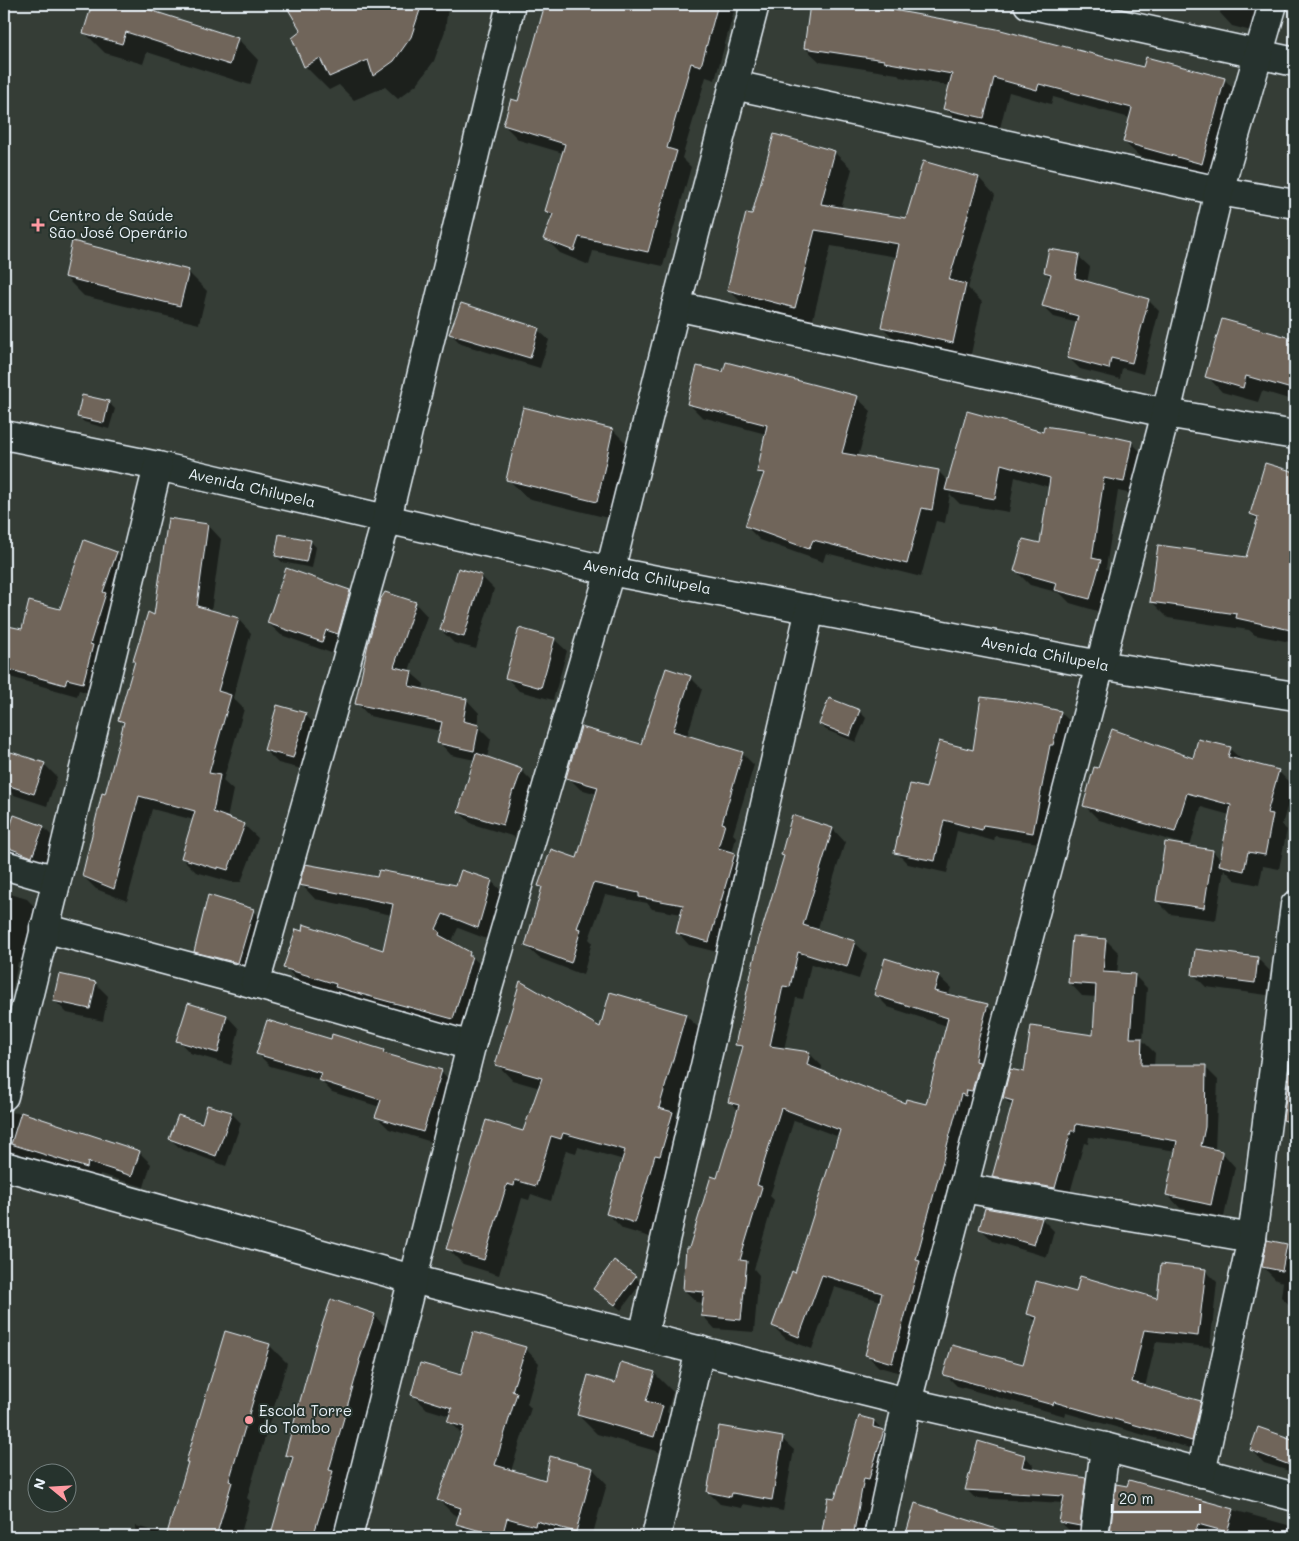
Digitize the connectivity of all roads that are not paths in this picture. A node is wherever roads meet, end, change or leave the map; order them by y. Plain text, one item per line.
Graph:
1 (511, 4) edge
2 (755, 4) edge
3 (1028, 4) edge
4 (1273, 4) edge
5 (1259, 54) junction
6 (1295, 62) edge
7 (734, 85) junction
8 (1219, 191) junction
9 (1295, 204) edge
10 (676, 306) junction
11 (1166, 413) junction
12 (4, 435) edge
13 (1295, 435) edge
14 (158, 466) junction
15 (387, 518) junction
16 (610, 571) junction
17 (810, 609) junction
18 (1100, 665) junction
19 (1295, 696) edge
20 (4, 865) edge
21 (56, 880) junction
22 (1295, 905) edge
23 (44, 928) junction
24 (255, 984) junction
25 (470, 1046) junction
26 (4, 1096) edge
27 (4, 1166) edge
28 (963, 1188) junction
29 (1252, 1238) junction
30 (412, 1279) junction
31 (643, 1336) junction
32 (700, 1350) junction
33 (907, 1402) junction
34 (1104, 1447) junction
35 (1201, 1473) junction
36 (1295, 1497) edge
37 (348, 1537) edge
38 (656, 1537) edge
39 (878, 1537) edge
40 (1094, 1537) edge

1 - 15 street
2 - 7 street
3 - 5 street
4 - 5 street
5 - 6 street
5 - 8 street
7 - 8 street
7 - 10 street
8 - 9 street
8 - 11 street
10 - 11 street
10 - 16 street
11 - 13 street
11 - 18 street
12 - 14 street, Avenida Chilupela
14 - 15 street, Avenida Chilupela
14 - 21 street
15 - 16 street, Avenida Chilupela
15 - 24 street
16 - 17 street, Avenida Chilupela
16 - 25 street
17 - 18 street, Avenida Chilupela
17 - 31 street
18 - 19 street, Avenida Chilupela
18 - 28 street
20 - 21 street
21 - 23 street
22 - 29 street
23 - 24 street
23 - 26 street
24 - 25 street
25 - 30 street
27 - 30 street
28 - 29 street
28 - 33 street
29 - 35 street
30 - 31 street
30 - 37 street
31 - 32 street
32 - 33 street
32 - 38 street
33 - 34 street
33 - 39 street
34 - 35 street
34 - 40 street
35 - 36 street

